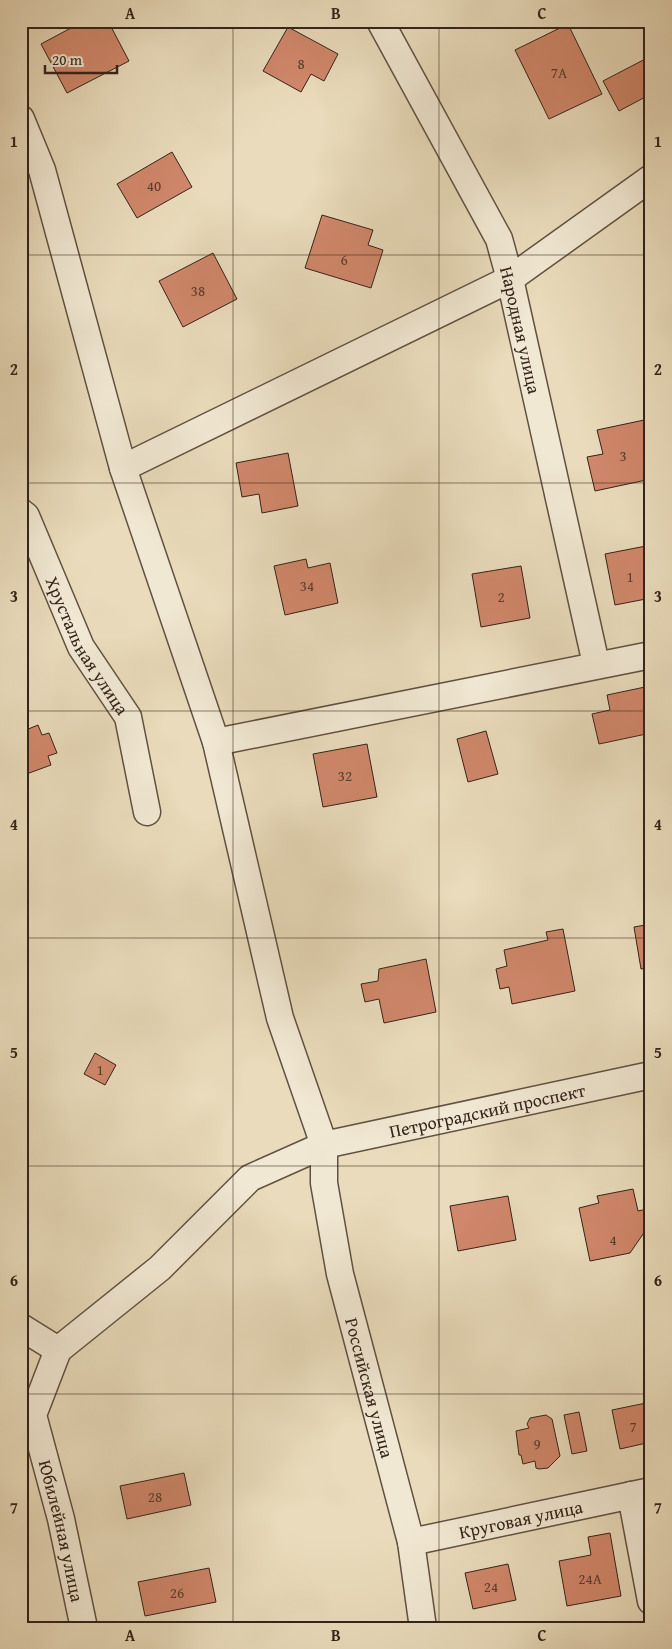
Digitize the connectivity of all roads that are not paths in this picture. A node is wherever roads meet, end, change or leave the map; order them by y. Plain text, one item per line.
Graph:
1 (380, 21) edge
2 (21, 119) edge
3 (651, 178) edge
4 (510, 279) junction
5 (123, 468) junction
6 (21, 512) edge
7 (651, 655) edge
8 (596, 664) junction
9 (216, 742) junction
10 (147, 812) dead end
11 (651, 1075) edge
12 (324, 1145) junction
13 (21, 1327) edge
14 (58, 1350) junction
15 (641, 1493) edge
16 (411, 1542) junction
17 (651, 1601) edge
18 (84, 1628) edge
19 (423, 1628) edge

1 - 4 street, Народная улица
2 - 5 street, Российская улица
3 - 4 street
4 - 5 street
4 - 8 street, Народная улица
5 - 9 street, Российская улица
6 - 10 street, Хрустальная улица
7 - 8 street
8 - 9 street
9 - 12 street, Российская улица
11 - 12 street, Петроградский проспект
12 - 14 street, Петроградский проспект
12 - 16 street, Российская улица
13 - 14 street
14 - 18 street, Юбилейная улица
15 - 16 street, Круговая улица
15 - 17 street, Круговая улица
16 - 19 street, Российская улица

